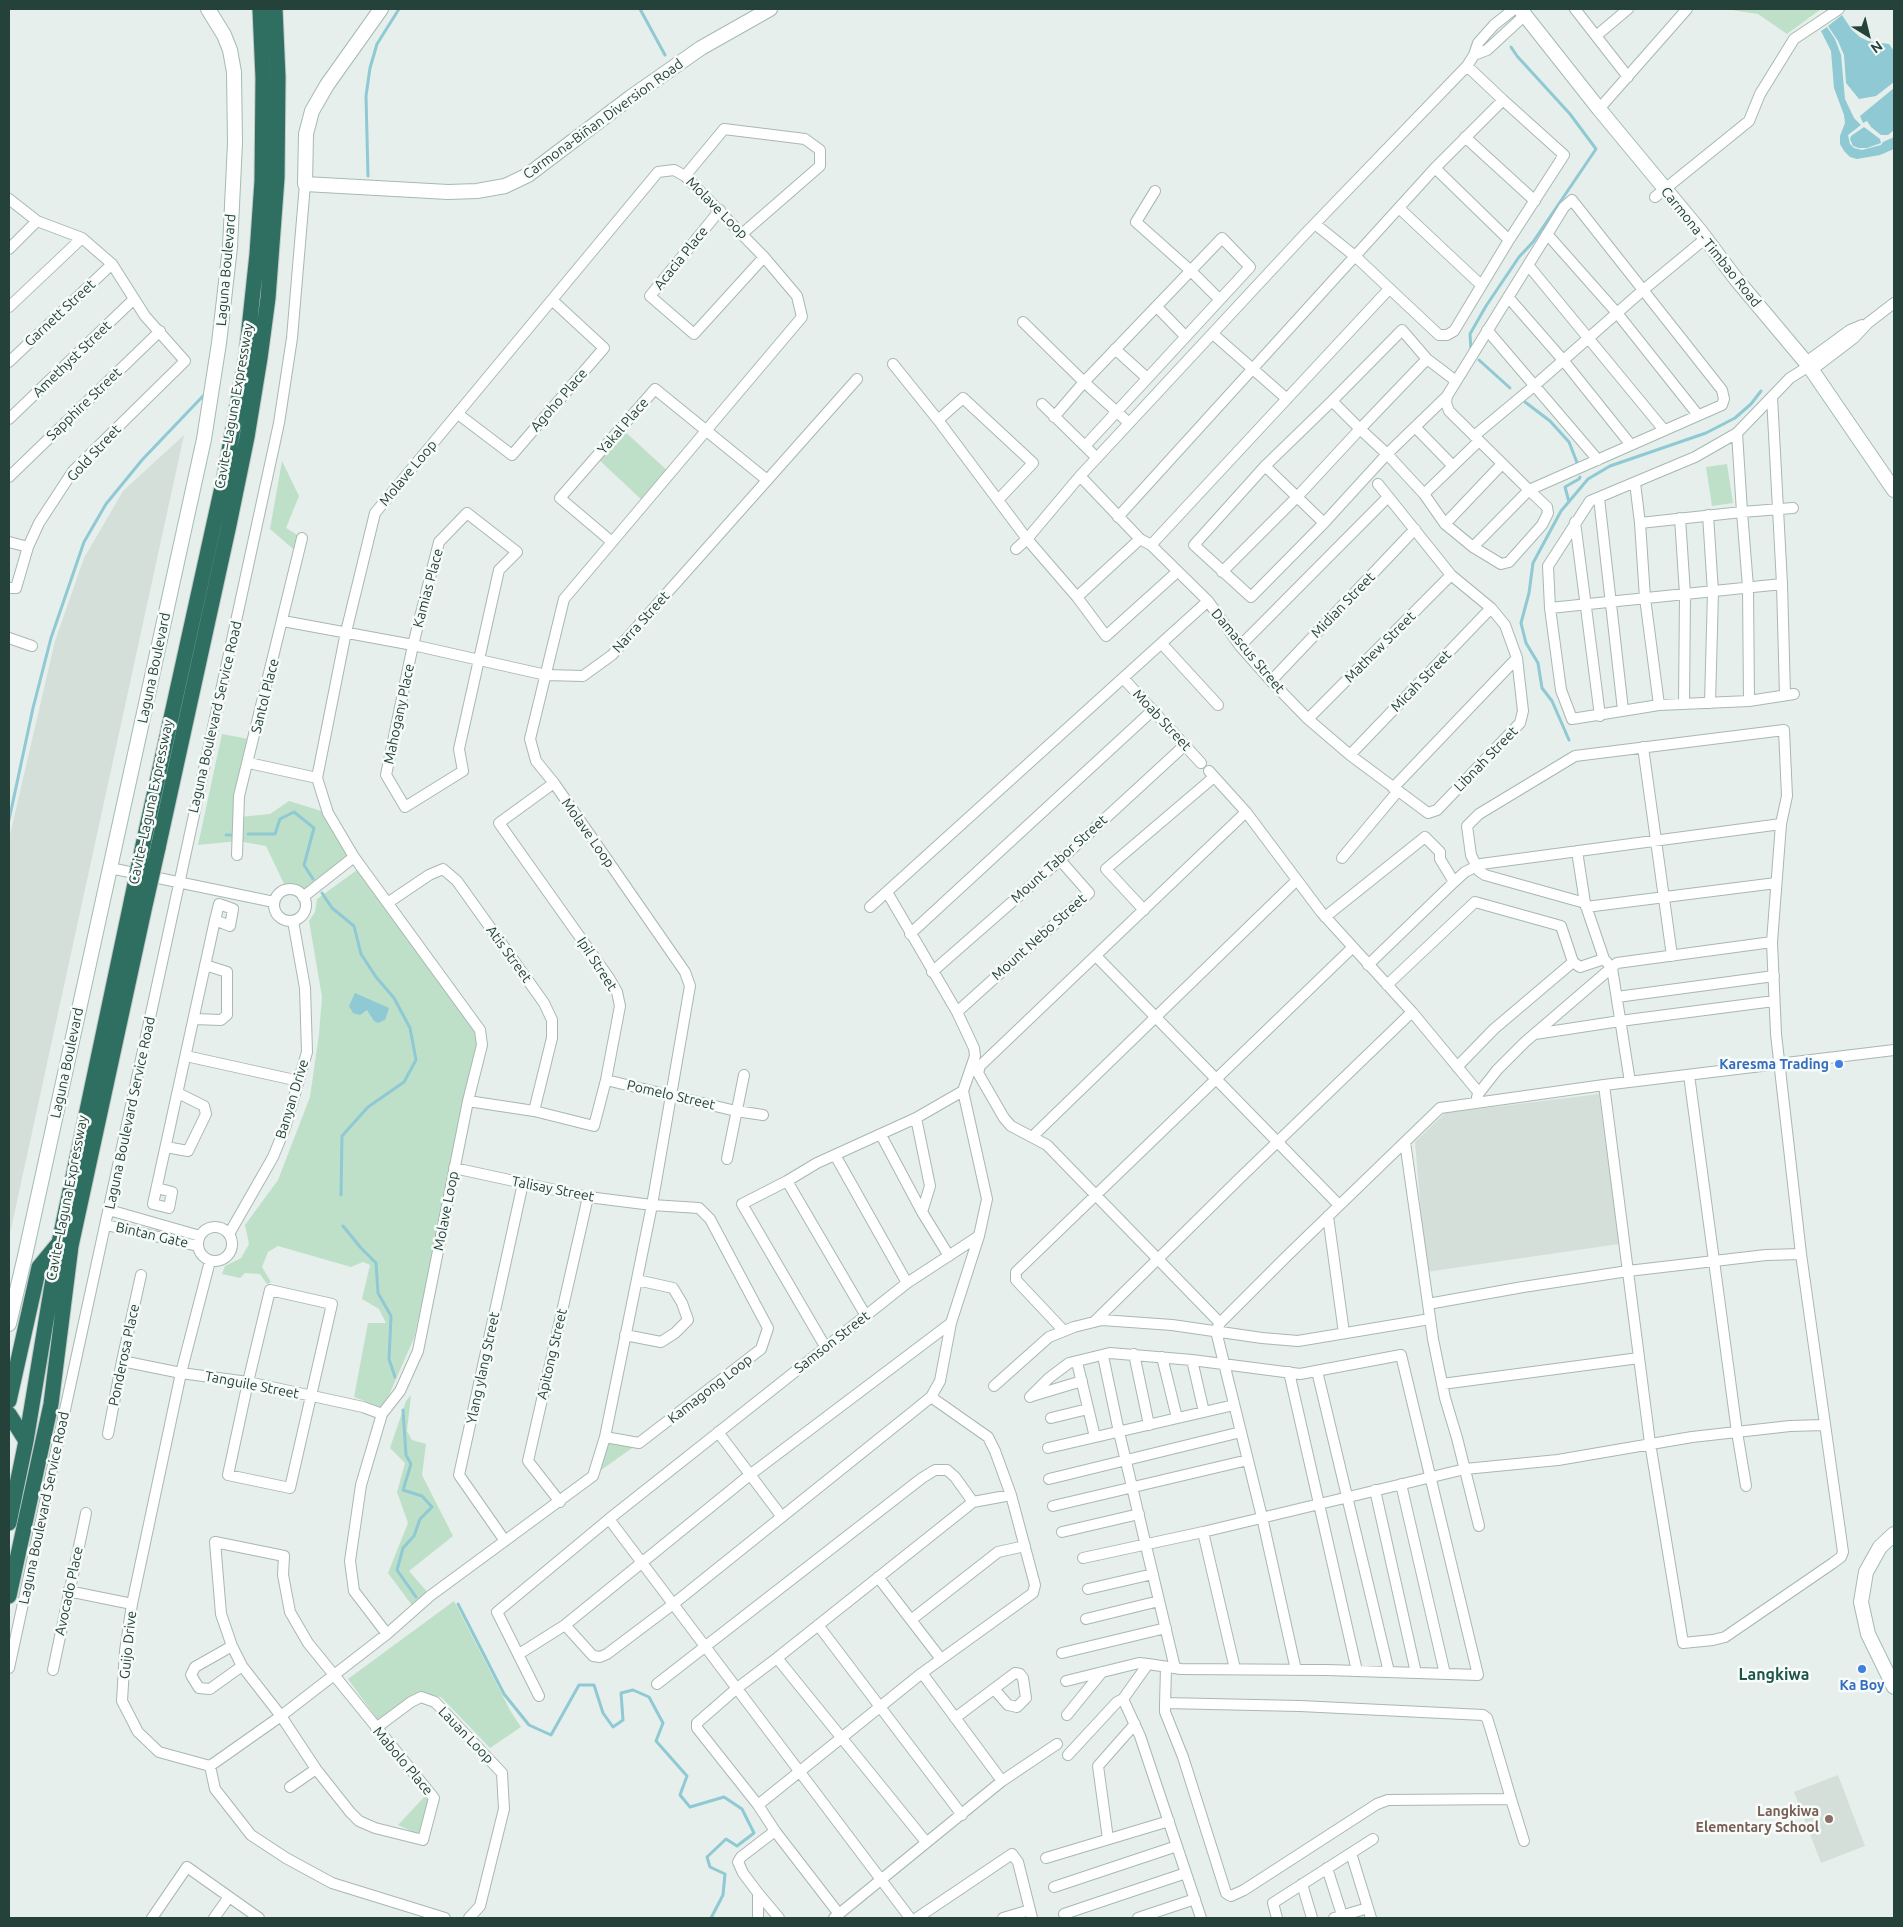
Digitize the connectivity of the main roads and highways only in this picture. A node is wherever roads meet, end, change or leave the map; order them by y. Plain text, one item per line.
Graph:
1 (208, 9) edge
2 (260, 9) edge
3 (275, 9) edge
4 (381, 9) edge
5 (770, 9) edge
6 (1521, 11) edge
7 (1892, 485) edge
8 (150, 846) junction
9 (139, 900) junction
10 (59, 1243) junction
11 (9, 1324) edge
12 (9, 1401) edge
13 (9, 1414) edge
14 (26, 1442) junction
15 (9, 1524) edge
16 (1894, 1534) edge
17 (9, 1596) edge
18 (1894, 1686) edge

1 - 11 main road, Laguna Boulevard
2 - 8 highway, Cavite–Laguna Expressway
3 - 8 highway, Cavite–Laguna Expressway
4 - 5 main road, Carmona-Biñan Diversion Road
6 - 7 main road, Carmona - Timbao Road
8 - 9 highway, Cavite–Laguna Expressway, bridge
9 - 10 highway, Cavite–Laguna Expressway
9 - 17 highway, Cavite–Laguna Expressway
10 - 12 highway
10 - 14 highway, Cavite–Laguna Expressway
13 - 14 highway
14 - 15 highway, Cavite–Laguna Expressway
16 - 18 main road

